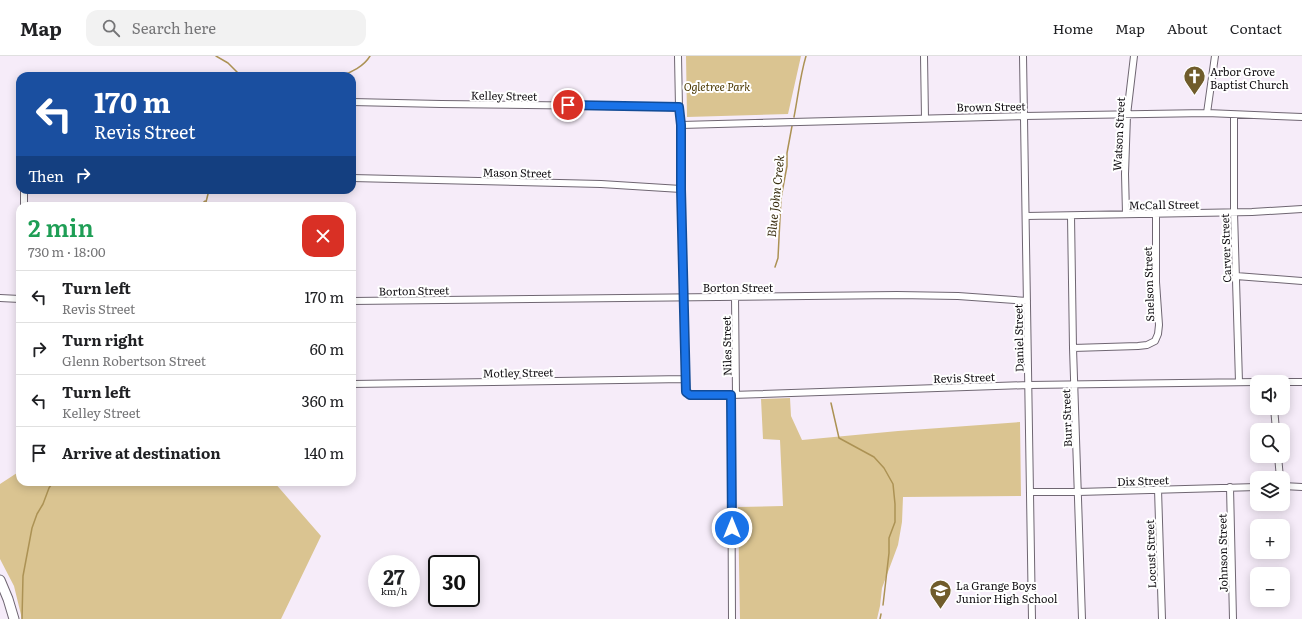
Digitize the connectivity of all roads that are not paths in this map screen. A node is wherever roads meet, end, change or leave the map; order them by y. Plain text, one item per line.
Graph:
1 (678, 56) edge
2 (924, 56) edge
3 (1023, 56) edge
4 (1134, 56) edge
5 (1215, 56) edge
6 (356, 102) edge
7 (679, 107) junction
8 (1207, 113) junction
9 (1234, 114) junction
10 (1127, 115) junction
11 (1024, 116) junction
12 (1302, 117) edge
13 (925, 118) junction
14 (681, 125) junction
15 (356, 178) edge
16 (681, 189) junction
17 (1302, 209) edge
18 (1234, 212) junction
19 (1126, 214) junction
20 (1156, 214) junction
21 (1026, 216) junction
22 (1071, 216) junction
23 (1236, 276) junction
24 (1302, 281) edge
25 (684, 297) junction
26 (735, 297) junction
27 (0, 298) edge
28 (16, 299) edge
29 (356, 301) edge
30 (1027, 301) junction
31 (1073, 348) junction
32 (685, 379) junction
33 (1238, 382) junction
34 (1250, 382) edge
35 (1290, 382) edge
36 (1302, 382) edge
37 (356, 384) edge
38 (1075, 384) junction
39 (1028, 385) junction
40 (734, 395) junction
41 (1290, 486) edge
42 (1302, 486) edge
43 (1230, 487) junction
44 (1250, 487) edge
45 (1158, 489) junction
46 (1030, 492) junction
47 (1078, 492) junction
48 (0, 580) edge
49 (14, 619) edge
50 (732, 619) edge
51 (1032, 619) edge
52 (1082, 619) edge
53 (1162, 619) edge
54 (1233, 619) edge

1 - 7 street
2 - 13 street
3 - 11 street, Daniel Street
4 - 10 street, Watson Street
5 - 8 street
6 - 7 street, Kelley Street
7 - 14 street
8 - 9 street, Brown Street
8 - 10 street, Brown Street
9 - 12 street, Brown Street
9 - 18 street, Carver Street
10 - 11 street, Brown Street
10 - 19 street, Watson Street
11 - 13 street, Brown Street
11 - 21 street, Daniel Street
13 - 14 street, Brown Street
14 - 16 street
15 - 16 street, Mason Street
16 - 25 street
17 - 18 street, McCall Street
18 - 20 street, McCall Street
18 - 23 street, Carver Street
19 - 20 street, McCall Street
19 - 22 street, McCall Street
20 - 31 street, Snelson Street
21 - 22 street, McCall Street
21 - 30 street, Daniel Street
22 - 31 street, Burr Street
23 - 24 street
23 - 33 street, Carver Street
25 - 26 street, Borton Street
25 - 29 street, Borton Street
25 - 32 street
26 - 30 street, Borton Street
26 - 40 street, Niles Street
27 - 28 street
30 - 39 street, Daniel Street
31 - 38 street, Burr Street
32 - 37 street, Motley Street
32 - 40 street, Revis Street
33 - 34 street, Revis Street
33 - 38 street, Revis Street
35 - 36 street
38 - 39 street, Revis Street
38 - 47 street, Burr Street
39 - 40 street, Revis Street
39 - 46 street, Daniel Street
40 - 50 street, Niles Street
41 - 42 street
43 - 44 street, Dix Street
43 - 45 street, Dix Street
43 - 54 street, Johnson Street
45 - 47 street, Dix Street
45 - 53 street, Locust Street
46 - 47 street, Dix Street
46 - 51 street, Daniel Street
47 - 52 street, Burr Street
48 - 49 street

